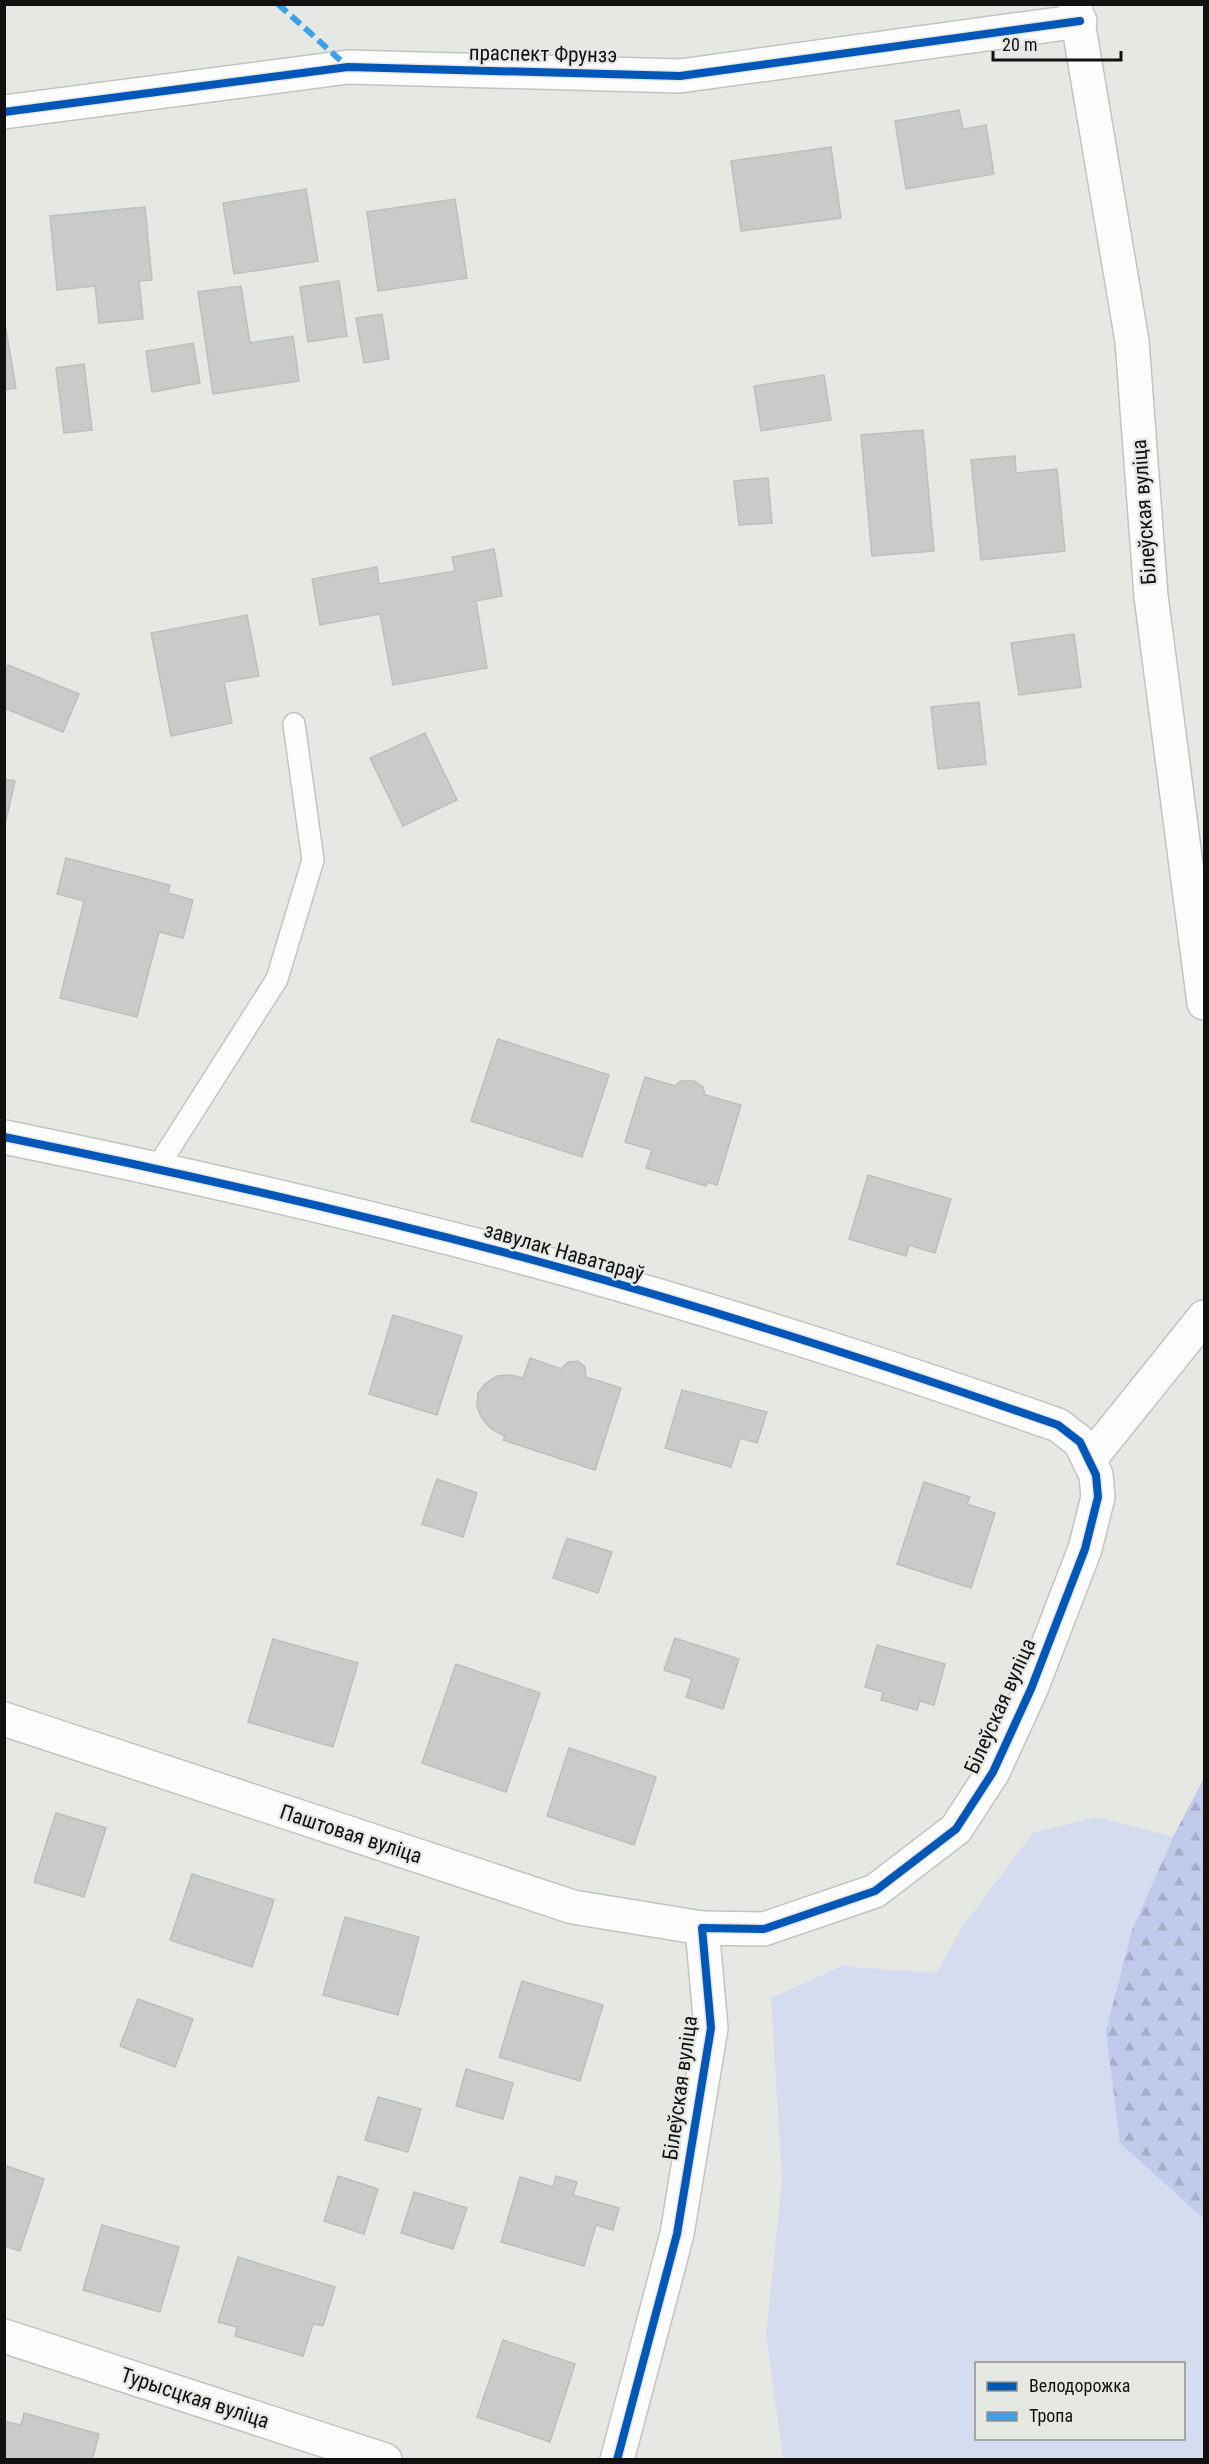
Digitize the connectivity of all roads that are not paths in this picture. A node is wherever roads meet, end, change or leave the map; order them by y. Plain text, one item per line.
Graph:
1 (1078, 13) edge
2 (4, 112) edge
3 (294, 724) dead end
4 (1204, 1004) edge
5 (4, 1137) edge
6 (157, 1168) junction
7 (1204, 1317) edge
8 (1090, 1459) junction
9 (4, 1719) edge
10 (702, 1928) junction
11 (4, 2336) edge
12 (385, 2460) edge
13 (617, 2460) edge

1 - 2 street, праспект Фрунзэ
1 - 4 street, Білеўская вуліца
3 - 6 lane
5 - 6 street, завулак Наватараў
6 - 8 street, завулак Наватараў
7 - 8 street
8 - 10 street, Білеўская вуліца
9 - 10 street, Паштовая вуліца
10 - 13 street, Білеўская вуліца
11 - 12 street, Турысцкая вуліца

